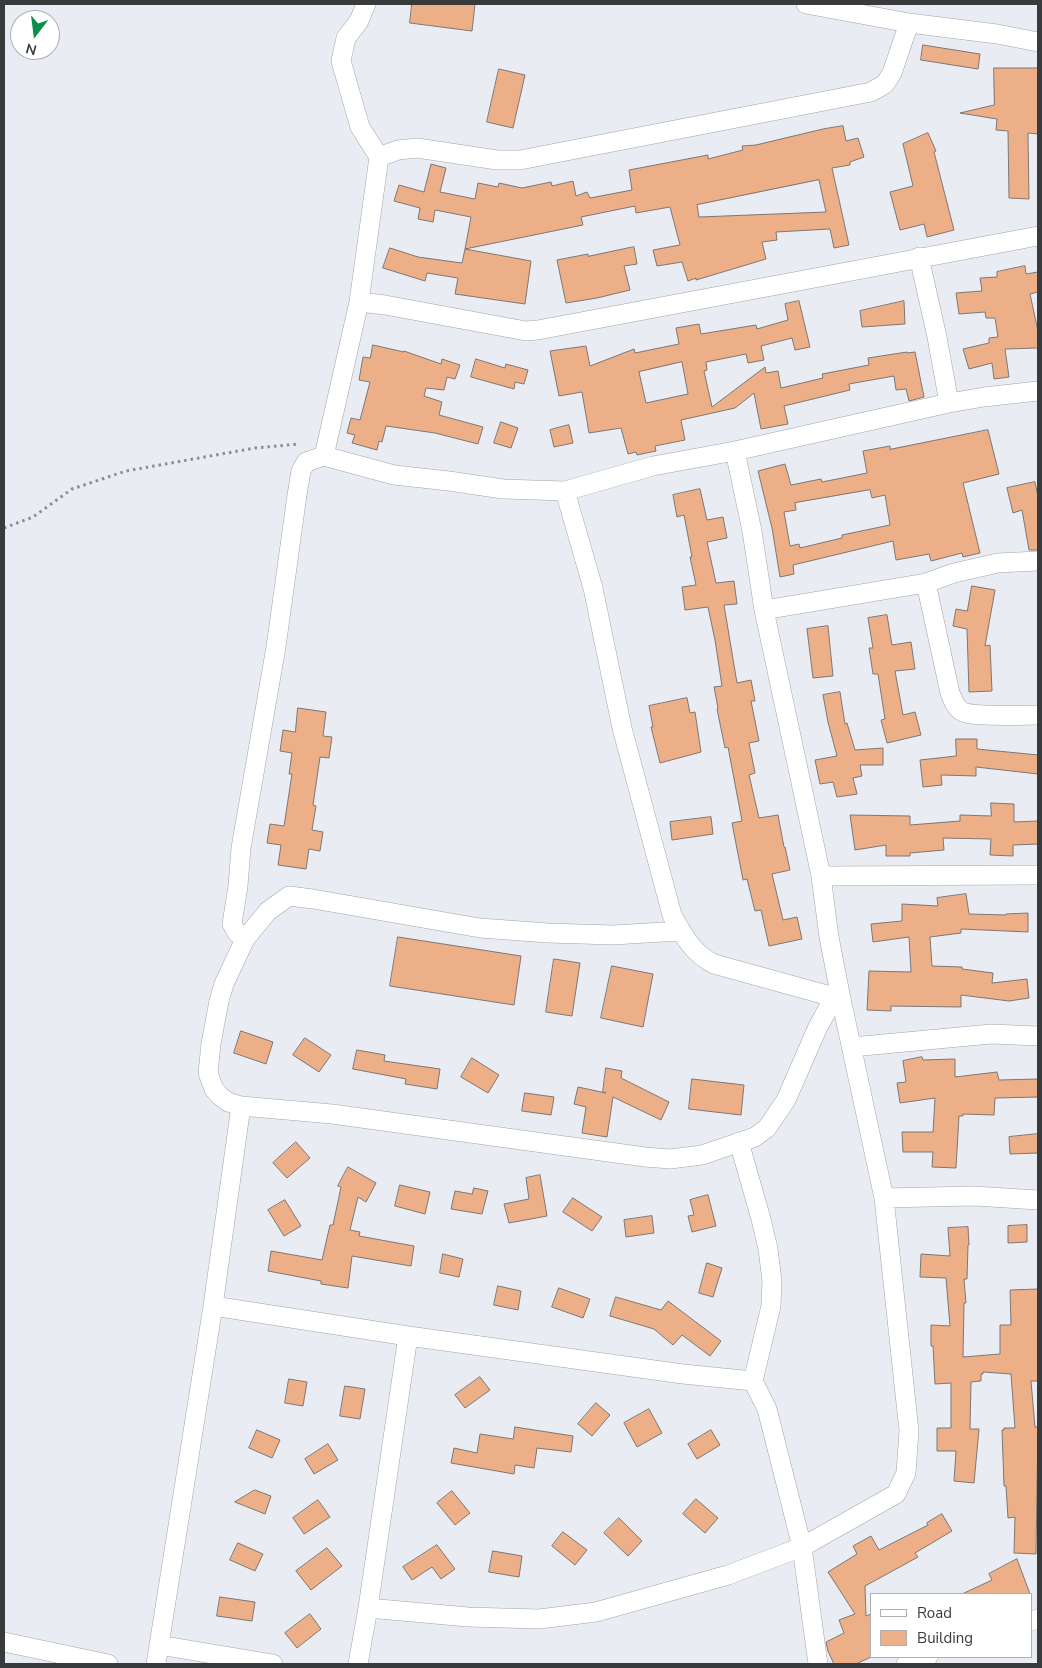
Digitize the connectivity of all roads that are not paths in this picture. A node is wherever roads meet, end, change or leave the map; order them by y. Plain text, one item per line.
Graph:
1 (366, 4) edge
2 (806, 4) edge
3 (908, 23) junction
4 (1038, 42) edge
5 (379, 157) junction
6 (1038, 236) edge
7 (919, 257) junction
8 (359, 302) junction
9 (1038, 391) edge
10 (949, 403) junction
11 (326, 449) junction
12 (735, 451) junction
13 (565, 491) junction
14 (1038, 561) edge
15 (926, 583) junction
16 (764, 610) junction
17 (1038, 715) edge
18 (1038, 875) edge
19 (821, 876) junction
20 (680, 932) junction
21 (245, 939) junction
22 (837, 998) junction
23 (1038, 1036) edge
24 (852, 1047) junction
25 (241, 1106) junction
26 (738, 1142) junction
27 (884, 1198) junction
28 (1038, 1200) edge
29 (213, 1306) junction
30 (408, 1336) junction
31 (753, 1381) junction
32 (802, 1547) junction
33 (368, 1608) junction
34 (4, 1642) edge
35 (159, 1645) junction
36 (925, 1658) edge
37 (108, 1664) edge
38 (156, 1664) edge
39 (273, 1664) edge
40 (358, 1664) edge
41 (818, 1664) edge
42 (906, 1664) edge

1 - 5 street
2 - 3 street
3 - 4 street
3 - 5 street
5 - 8 street
6 - 7 street
7 - 8 street
7 - 10 street
8 - 11 street
9 - 10 street
10 - 12 street
11 - 13 street
11 - 21 street
12 - 13 street
12 - 16 street
13 - 20 street
14 - 15 street
15 - 16 street
15 - 17 street
16 - 19 street
18 - 19 street
19 - 22 street
20 - 21 street
20 - 22 street
21 - 25 street
22 - 24 street
22 - 26 street
23 - 24 street
24 - 27 street
25 - 26 street
25 - 29 street
26 - 31 street
27 - 28 street
27 - 32 street
29 - 30 street
29 - 35 street
30 - 31 street
30 - 33 street
31 - 32 street
32 - 33 street
32 - 41 street
33 - 40 street
34 - 37 street
35 - 38 street
35 - 39 street
36 - 42 street

